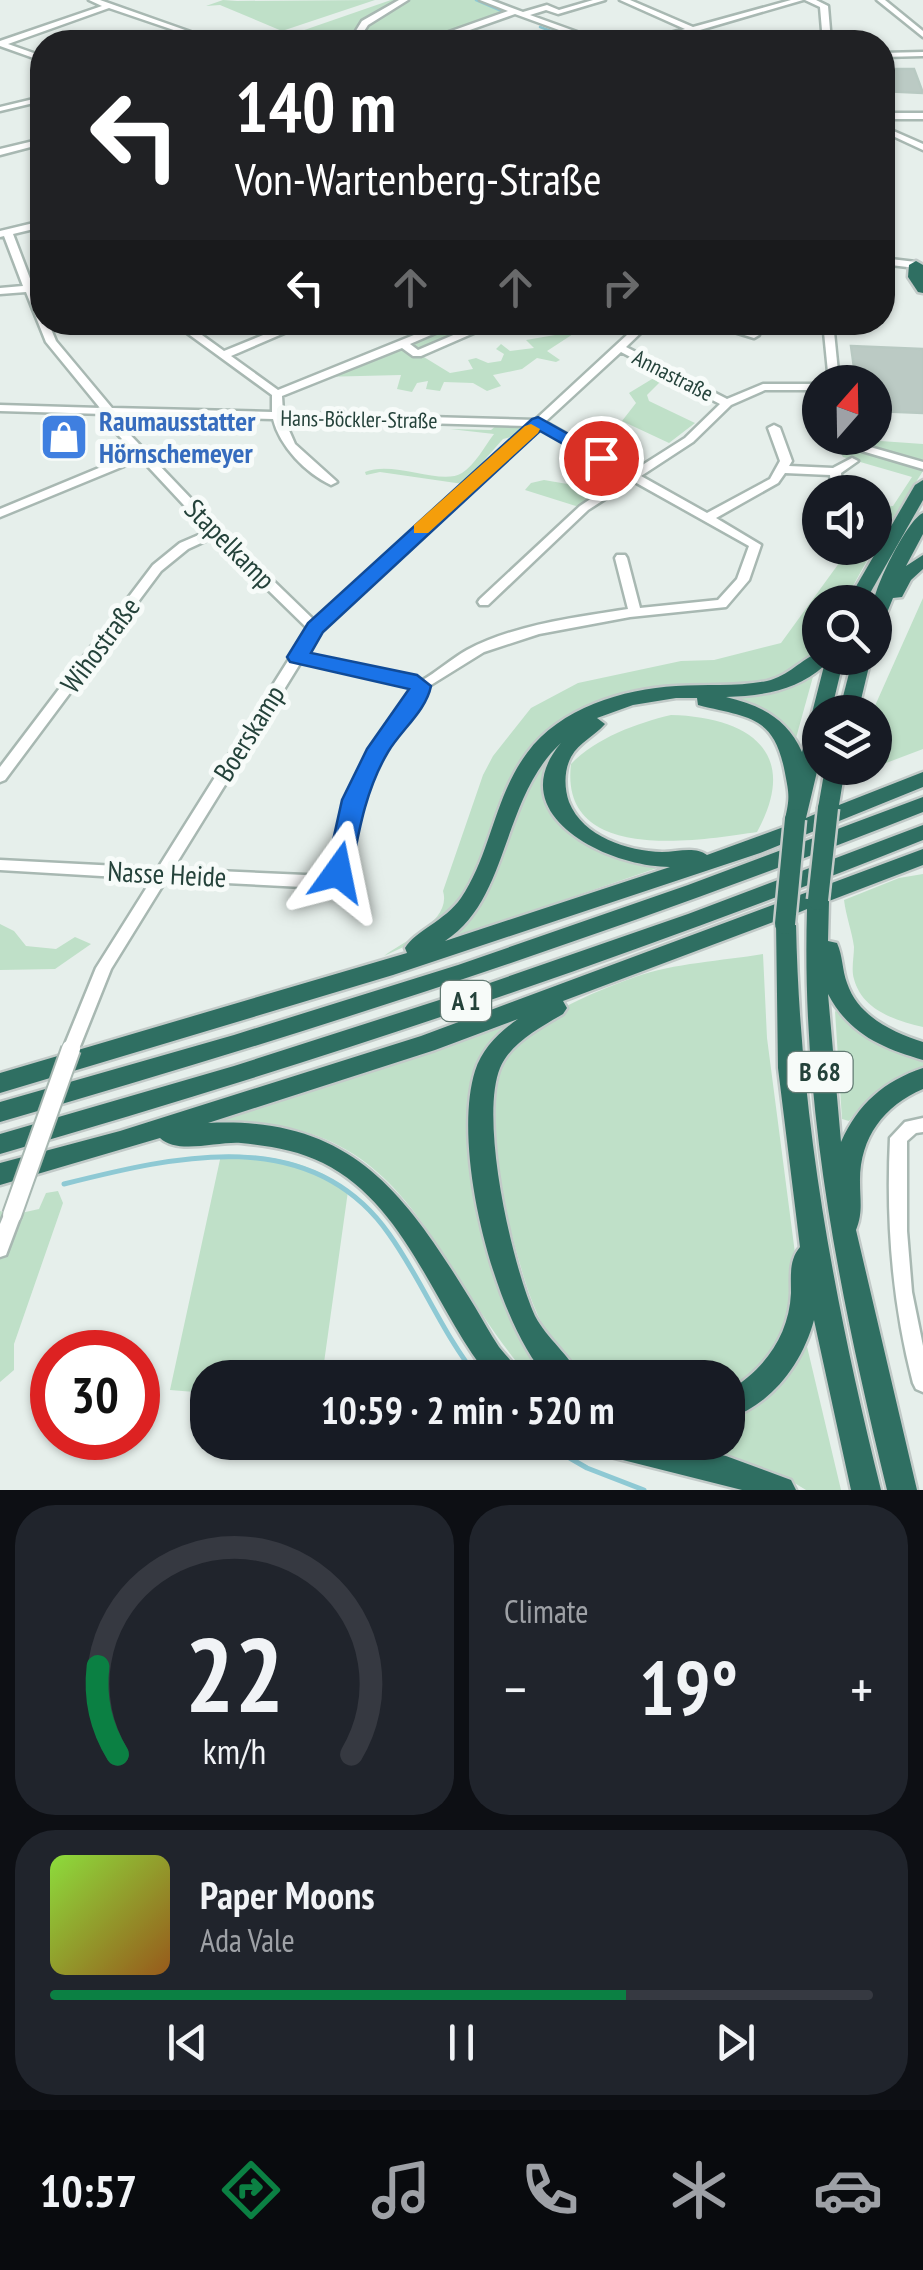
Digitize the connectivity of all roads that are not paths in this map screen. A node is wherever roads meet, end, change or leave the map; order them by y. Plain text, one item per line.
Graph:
1 (94, 0) edge
2 (404, 0) edge
3 (484, 0) edge
4 (601, 0) edge
5 (624, 0) edge
6 (800, 0) edge
7 (809, 0) edge
8 (880, 0) edge
9 (108, 6) junction
10 (517, 14) junction
11 (692, 29) junction
12 (40, 30) edge
13 (179, 30) edge
14 (360, 30) edge
15 (472, 30) edge
16 (565, 30) edge
17 (689, 30) edge
18 (826, 30) edge
19 (30, 33) edge
20 (923, 35) edge
21 (0, 44) edge
22 (923, 54) edge
23 (30, 55) edge
24 (895, 55) edge
25 (30, 102) edge
26 (0, 108) edge
27 (895, 116) edge
28 (923, 116) edge
29 (895, 134) edge
30 (30, 145) edge
31 (923, 148) edge
32 (0, 152) edge
33 (30, 227) edge
34 (4, 234) edge
35 (895, 264) edge
36 (916, 265) joint
37 (28, 288) junction
38 (923, 290) edge
39 (0, 291) edge
40 (30, 293) edge
41 (49, 335) edge
42 (194, 335) edge
43 (273, 335) edge
44 (423, 335) edge
45 (463, 335) edge
46 (633, 335) edge
47 (751, 335) edge
48 (829, 335) edge
49 (754, 336) dead end
50 (402, 343) junction
51 (619, 348) junction
52 (222, 356) junction
53 (832, 365) edge
54 (802, 387) edge
55 (278, 394) junction
56 (727, 403) junction
57 (0, 408) edge
58 (110, 412) junction
59 (276, 417) junction
60 (538, 423) junction
61 (774, 428) dead end
62 (143, 454) junction
63 (886, 455) edge
64 (852, 461) dead end
65 (923, 466) edge
66 (782, 469) junction
67 (834, 472) junction
68 (633, 475) junction
69 (835, 475) edge
70 (331, 482) dead end
71 (923, 485) edge
72 (3, 510) edge
73 (709, 517) junction
74 (923, 518) edge
75 (216, 532) junction
76 (621, 558) dead end
77 (923, 560) edge
78 (866, 585) edge
79 (890, 585) edge
80 (484, 602) dead end
81 (892, 602) edge
82 (634, 611) junction
83 (315, 628) junction
84 (298, 657) junction
85 (802, 673) edge
86 (830, 675) edge
87 (420, 686) junction
88 (0, 777) edge
89 (923, 780) edge
90 (832, 785) edge
91 (800, 788) junction
92 (923, 804) edge
93 (923, 832) edge
94 (752, 848) junction
95 (923, 856) edge
96 (0, 865) edge
97 (923, 865) edge
98 (876, 872) junction
99 (160, 873) junction
100 (818, 905) junction
101 (384, 969) junction
102 (596, 982) junction
103 (923, 1051) edge
104 (923, 1078) edge
105 (0, 1083) edge
106 (0, 1112) edge
107 (917, 1126) edge
108 (120, 1141) junction
109 (0, 1144) edge
110 (0, 1174) edge
111 (842, 1233) junction
112 (810, 1244) junction
113 (0, 1248) edge
114 (493, 1360) edge
115 (548, 1360) edge
116 (923, 1382) edge
117 (745, 1395) edge
118 (684, 1460) edge
119 (781, 1490) edge
120 (866, 1490) edge
121 (902, 1490) edge

1 - 9 street
2 - 14 street
3 - 10 street
4 - 10 street
5 - 11 street
6 - 11 street
7 - 18 street
8 - 20 street
9 - 12 street
9 - 13 street
10 - 15 street
10 - 16 street
11 - 17 street
19 - 21 street
21 - 23 street
22 - 24 street
25 - 26 street
27 - 28 street
29 - 31 street
30 - 32 street
33 - 34 street
34 - 37 street, Stapelkamp
35 - 36 street
36 - 38 highway
37 - 39 street
37 - 40 street, Stapelkamp
41 - 58 street, Stapelkamp
42 - 52 street
43 - 52 street
44 - 50 street
45 - 50 street
46 - 51 street, Boerskamp
47 - 49 street
48 - 53 street
50 - 55 street
51 - 56 street, Annastraße
51 - 60 street, Boerskamp
52 - 55 street
54 - 56 street
55 - 59 street
56 - 68 street
57 - 58 street, Hans-Böckler-Straße
58 - 59 street, Hans-Böckler-Straße
58 - 62 street, Stapelkamp
59 - 60 street, Hans-Böckler-Straße
59 - 70 street
60 - 68 street
60 - 83 street, Boerskamp
61 - 66 street
62 - 72 street
62 - 75 street, Stapelkamp
63 - 65 street
64 - 67 street
66 - 67 street
66 - 73 street
67 - 69 street
68 - 73 street
68 - 80 street
71 - 78 highway
73 - 82 street
74 - 79 highway
75 - 83 street, Stapelkamp
75 - 88 street, Wihostraße
76 - 82 street
77 - 81 highway
82 - 87 street
83 - 84 street, Boerskamp
84 - 87 street
84 - 99 street, Boerskamp
85 - 101 highway, A 1
86 - 91 highway, B 68
87 - 99 street, Nasse Heide
89 - 94 highway
90 - 100 highway, B 68, bridge
91 - 94 highway
91 - 112 highway, B 68, bridge
92 - 106 highway, A 1
93 - 109 highway, A 1
94 - 101 highway
95 - 98 highway
96 - 99 street, Nasse Heide
97 - 98 highway
98 - 102 highway
99 - 113 street, Boerskamp, bridge
100 - 103 highway
100 - 111 highway, B 68
101 - 105 highway
102 - 108 highway
102 - 115 highway
104 - 111 highway
107 - 116 street
108 - 110 highway
108 - 114 highway
111 - 121 highway, B 68
112 - 117 highway
112 - 120 highway, B 68
118 - 119 highway

